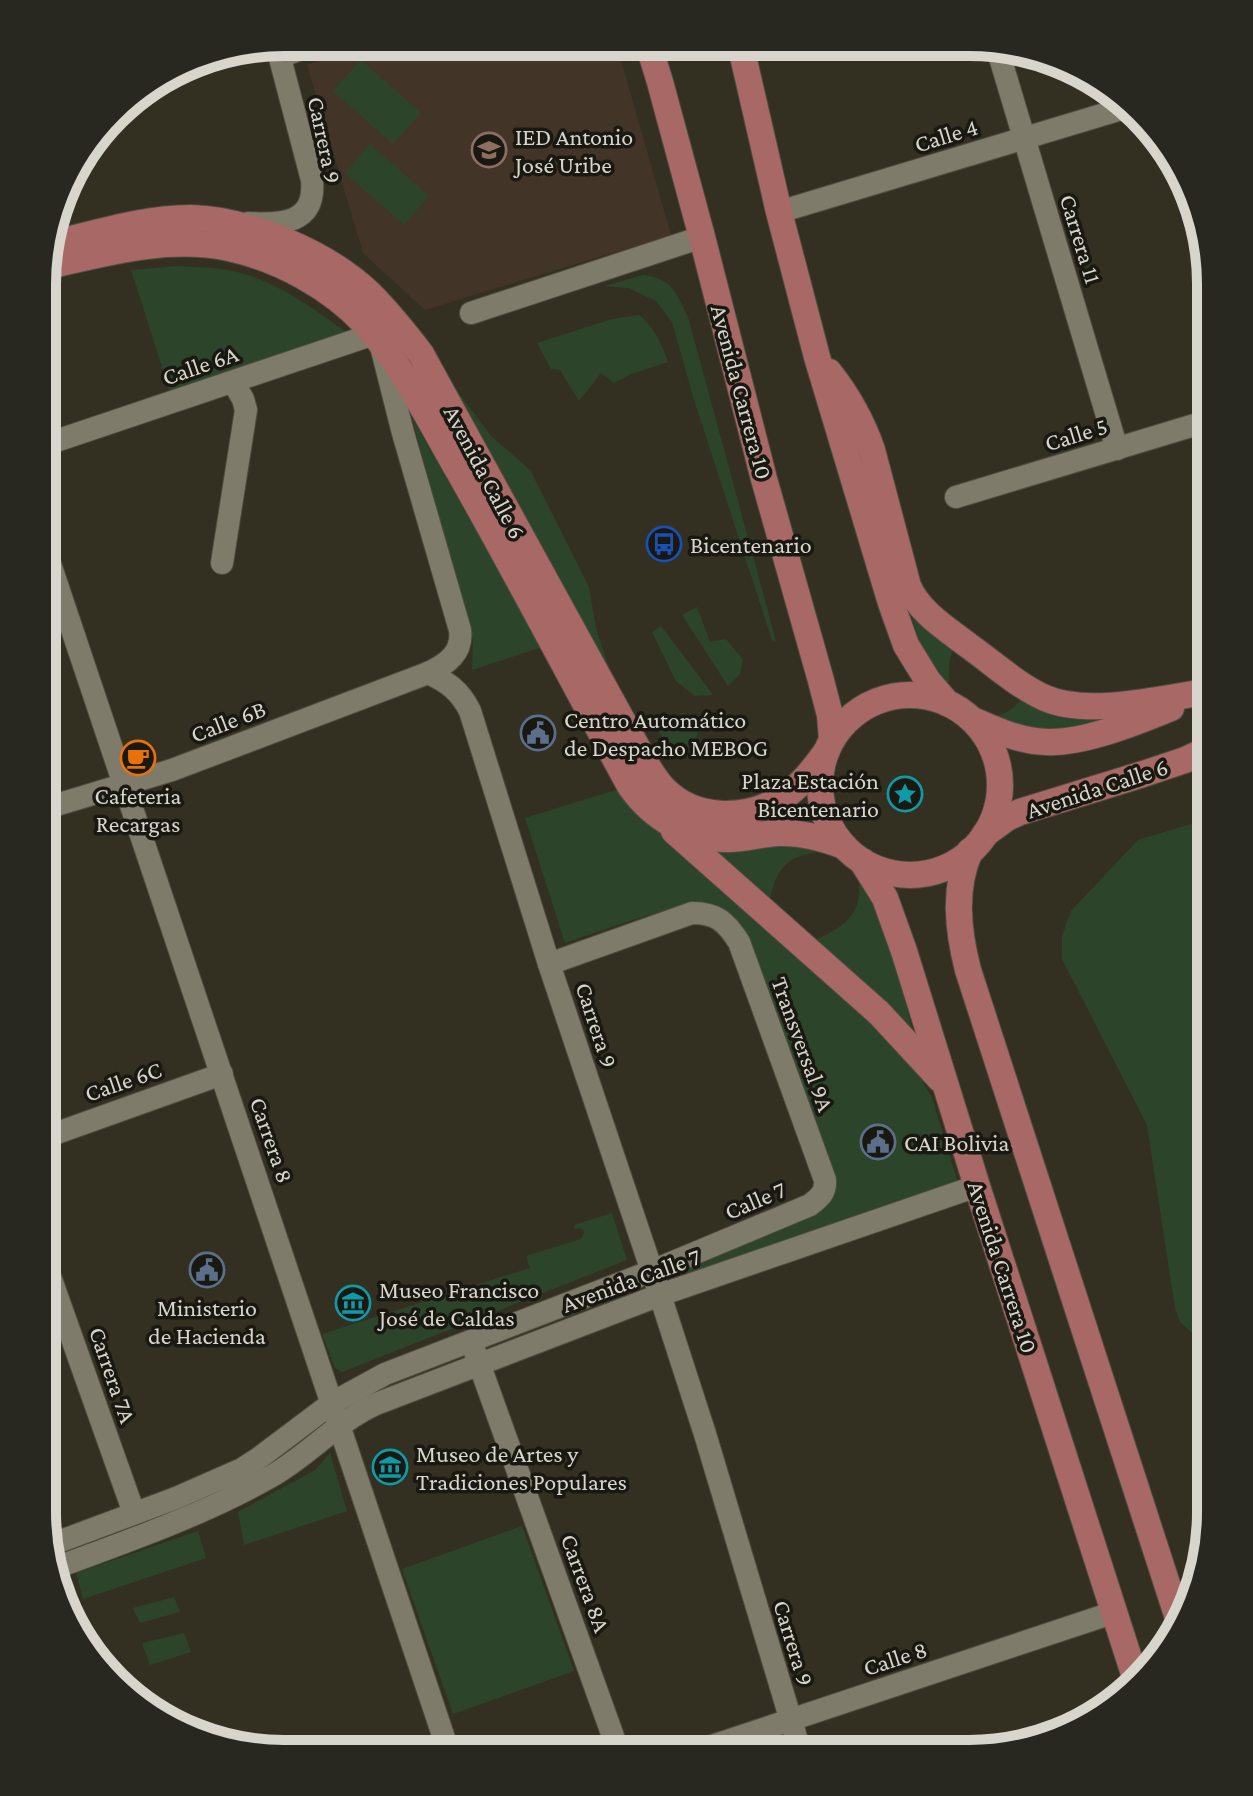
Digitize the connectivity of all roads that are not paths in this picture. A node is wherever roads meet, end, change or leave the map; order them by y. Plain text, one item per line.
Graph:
1 (280, 56) edge
2 (652, 56) edge
3 (743, 56) edge
4 (1000, 58) edge
5 (1116, 111) edge
6 (1024, 138) junction
7 (779, 212) junction
8 (225, 222) junction
9 (702, 237) junction
10 (60, 242) edge
11 (57, 264) edge
12 (471, 313) dead end
13 (377, 338) junction
14 (817, 357) junction
15 (233, 382) junction
16 (1197, 424) edge
17 (56, 441) edge
18 (1117, 449) junction
19 (956, 497) dead end
20 (222, 563) dead end
21 (56, 582) edge
22 (428, 673) junction
23 (1197, 693) edge
24 (1197, 696) edge
25 (947, 703) junction
26 (973, 720) junction
27 (829, 746) junction
28 (1197, 754) edge
29 (124, 785) junction
30 (56, 805) edge
31 (656, 816) junction
32 (978, 842) junction
33 (853, 854) junction
34 (549, 964) junction
35 (222, 1074) junction
36 (948, 1088) junction
37 (56, 1133) edge
38 (977, 1186) junction
39 (825, 1187) joint
40 (652, 1271) junction
41 (56, 1293) edge
42 (656, 1297) junction
43 (471, 1340) junction
44 (479, 1363) junction
45 (332, 1403) junction
46 (340, 1425) junction
47 (134, 1513) junction
48 (58, 1542) edge
49 (63, 1565) edge
50 (1175, 1608) edge
51 (1115, 1612) junction
52 (1133, 1669) edge
53 (790, 1720) junction
54 (445, 1740) edge
55 (614, 1740) edge
56 (730, 1740) edge
57 (796, 1740) edge

1 - 8 street, Carrera 9
2 - 9 main road, Avenida Carrera 10
3 - 7 main road
4 - 6 street, Carrera 11
5 - 6 street, Calle 4
6 - 7 street, Calle 4
6 - 18 street, Carrera 11
7 - 14 main road
8 - 10 main road, Avenida Calle 6
8 - 27 main road, Avenida Calle 6
9 - 12 street
9 - 27 main road, Avenida Carrera 10
11 - 13 main road, Avenida Calle 6
13 - 15 street, Calle 6A
13 - 22 street
13 - 31 main road, Avenida Calle 6
14 - 23 main road
14 - 25 main road
15 - 17 street, Calle 6A
15 - 20 street
16 - 18 street, Calle 5
18 - 19 street, Calle 5
21 - 29 street, Carrera 8
22 - 29 street, Calle 6B
22 - 34 street, Carrera 9
24 - 26 main road
25 - 26 main road
25 - 27 main road
26 - 32 main road
27 - 33 main road
28 - 32 main road, Avenida Calle 6
29 - 30 street, Calle 6B
29 - 35 street, Carrera 8
31 - 33 main road, Avenida Calle 6
31 - 36 main road
32 - 33 main road
32 - 50 main road
33 - 36 main road, Avenida Carrera 10
34 - 39 street, Transversal 9A
34 - 40 street, Carrera 9
35 - 37 street, Calle 6C
35 - 45 street, Carrera 8
36 - 38 main road, Avenida Carrera 10
38 - 42 street, Avenida Calle 7
38 - 51 main road, Avenida Carrera 10
39 - 40 street, Calle 7
40 - 42 street, Carrera 9
40 - 43 street, Avenida Calle 7
41 - 47 street, Carrera 7A
42 - 44 street, Avenida Calle 7
42 - 53 street, Carrera 9
43 - 44 street, Carrera 8A
43 - 45 street, Avenida Calle 7
44 - 46 street, Avenida Calle 7
44 - 55 street, Carrera 8A
45 - 46 street, Carrera 8
45 - 47 street, Avenida Calle 7
46 - 49 street, Avenida Calle 7
46 - 54 street, Carrera 8
47 - 48 street, Avenida Calle 7
51 - 52 main road, Avenida Carrera 10
51 - 53 street, Calle 8
53 - 56 street, Calle 8
53 - 57 street, Carrera 9

